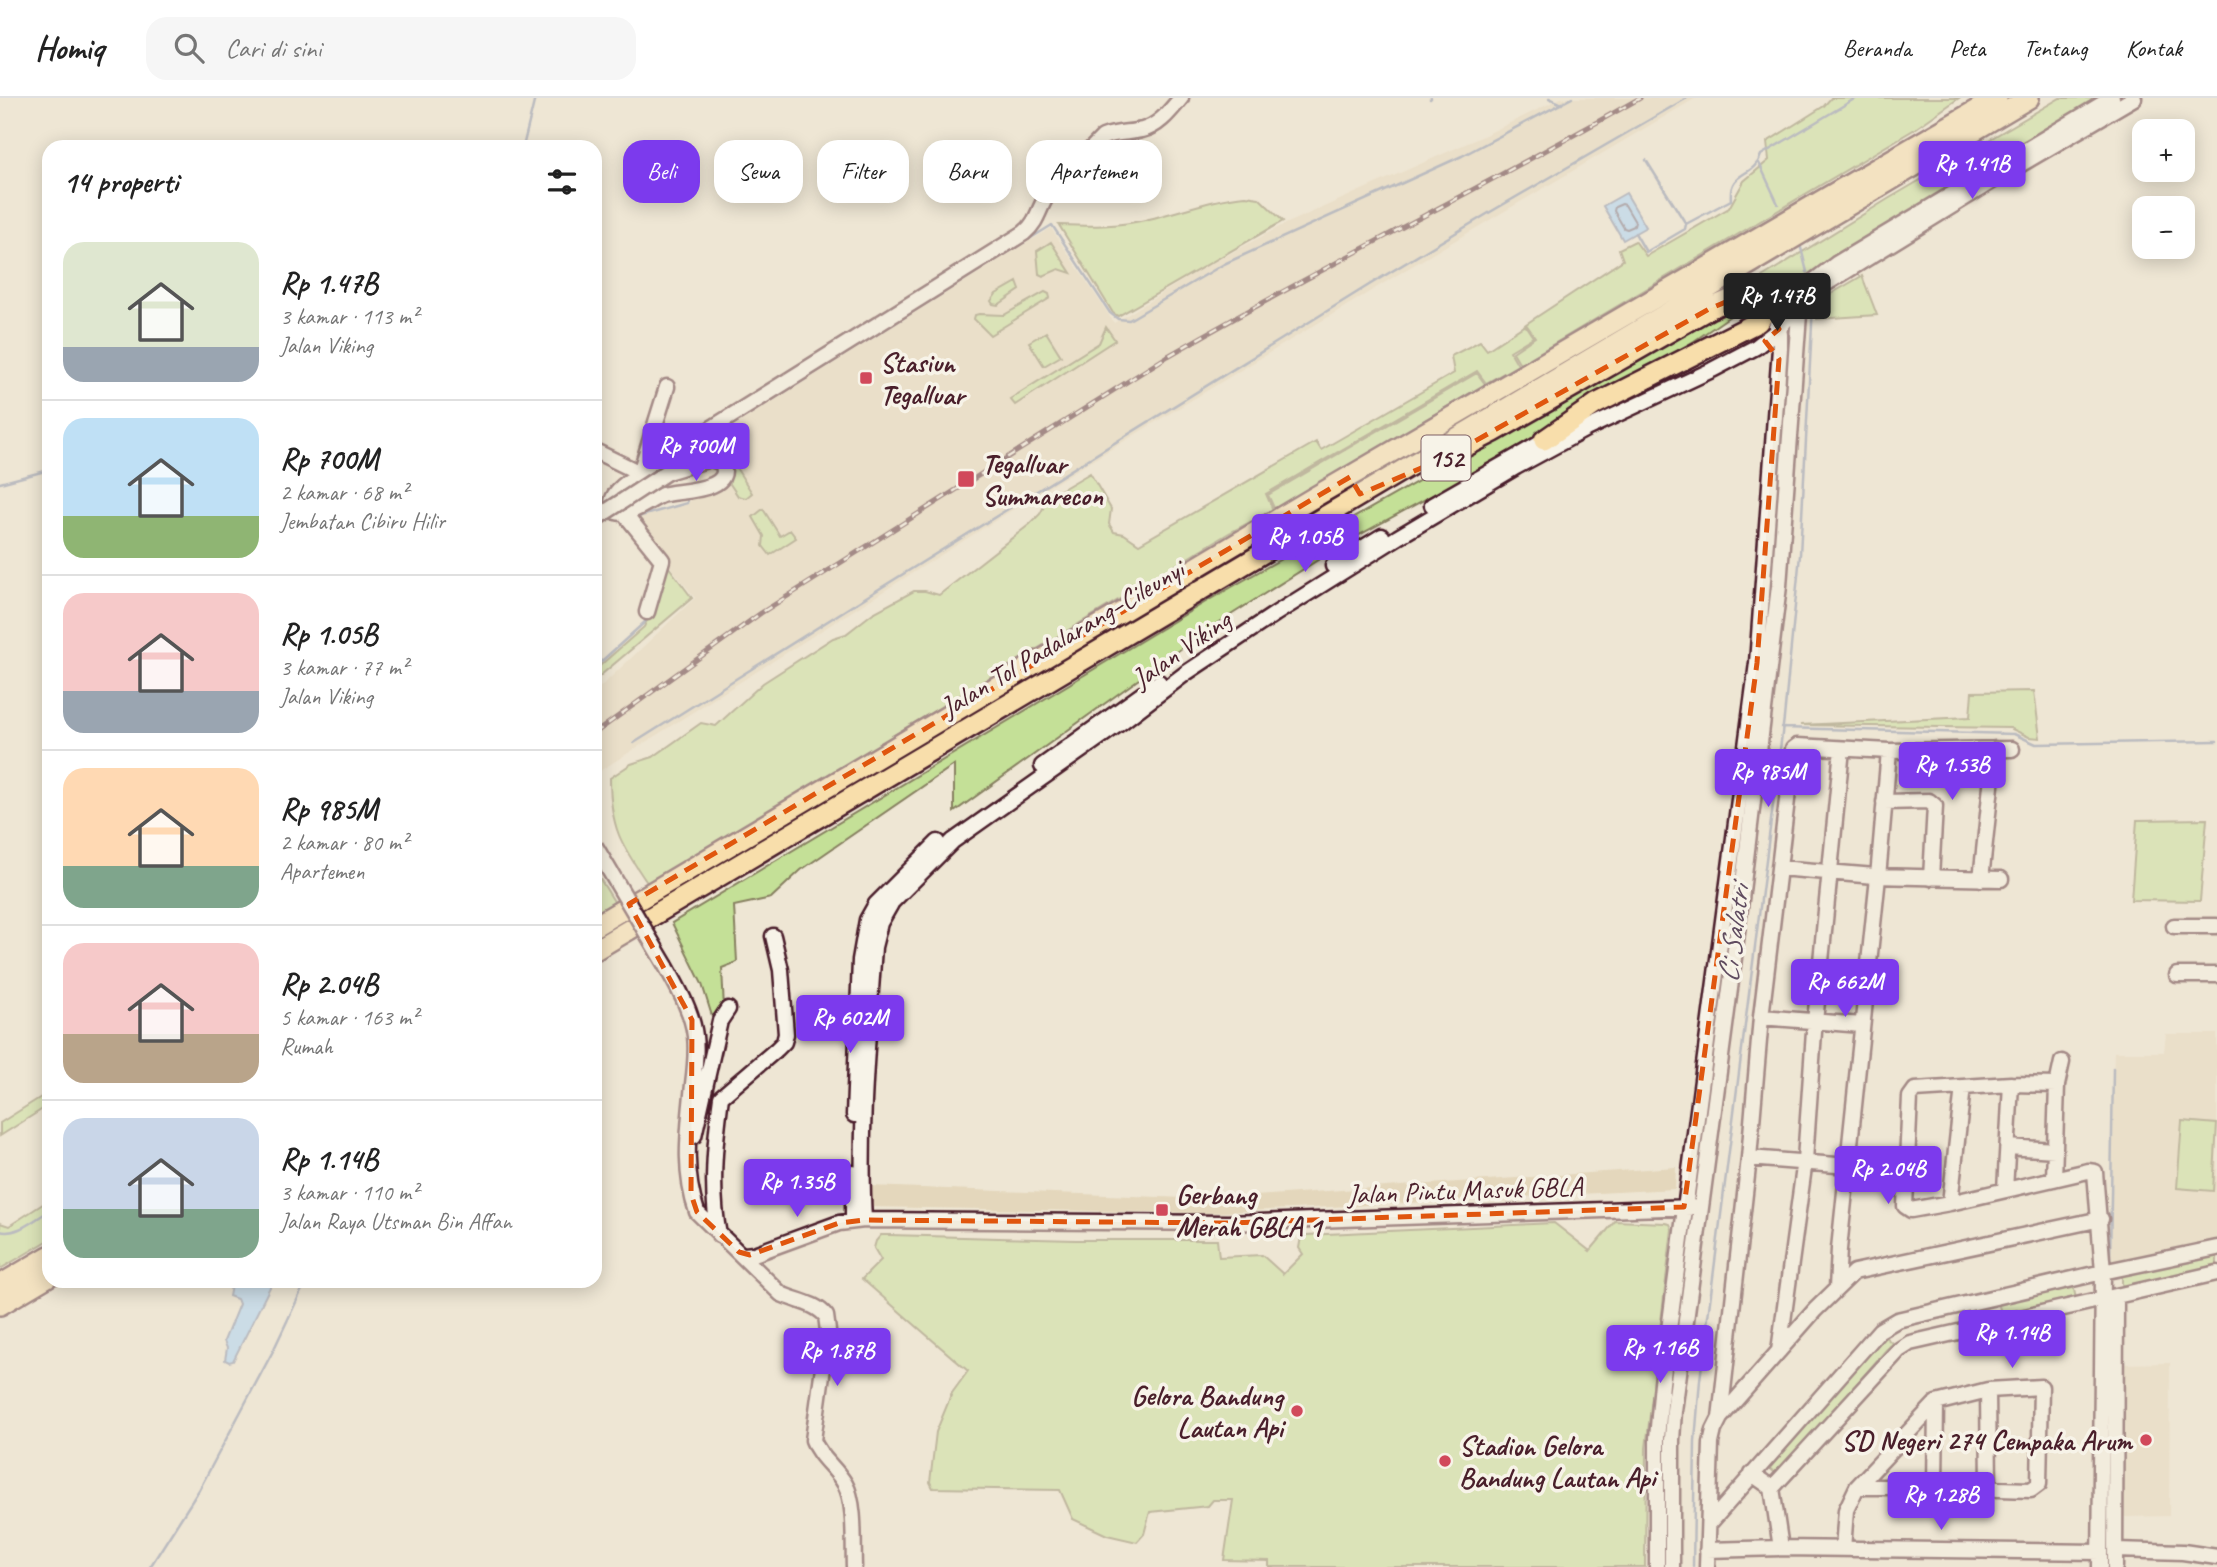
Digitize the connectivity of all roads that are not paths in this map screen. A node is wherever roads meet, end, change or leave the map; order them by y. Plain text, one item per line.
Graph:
1 (1181, 98) edge
2 (1997, 98) edge
3 (2029, 98) edge
4 (2112, 98) edge
5 (2134, 98) edge
6 (1794, 302) junction
7 (1776, 326) junction
8 (1756, 346) junction
9 (1779, 359) junction
10 (667, 387) dead end
11 (1544, 440) junction
12 (602, 454) edge
13 (706, 460) junction
14 (671, 470) junction
15 (640, 473) junction
16 (701, 483) junction
17 (1355, 485) junction
18 (602, 514) edge
19 (625, 514) junction
20 (648, 612) dead end
21 (1842, 749) junction
22 (1995, 749) junction
23 (2012, 749) dead end
24 (1889, 751) junction
25 (1884, 802) junction
26 (602, 858) edge
27 (1779, 868) junction
28 (1830, 873) junction
29 (1878, 877) junction
30 (1931, 878) junction
31 (1981, 879) junction
32 (2001, 879) dead end
33 (602, 922) edge
34 (2174, 926) dead end
35 (2217, 926) edge
36 (773, 936) dead end
37 (602, 946) edge
38 (2177, 975) dead end
39 (2217, 975) edge
40 (728, 1009) dead end
41 (1761, 1017) junction
42 (1815, 1021) junction
43 (1862, 1025) junction
44 (2062, 1062) dead end
45 (2011, 1084) junction
46 (2057, 1085) junction
47 (1963, 1087) junction
48 (2008, 1147) junction
49 (687, 1149) junction
50 (2055, 1150) junction
51 (1749, 1158) junction
52 (1805, 1160) junction
53 (1849, 1166) junction
54 (2054, 1179) junction
55 (2005, 1190) junction
56 (1950, 1203) junction
57 (1685, 1207) junction
58 (1700, 1207) junction
59 (2101, 1219) junction
60 (858, 1221) junction
61 (719, 1235) junction
62 (2217, 1248) edge
63 (744, 1255) junction
64 (42, 1260) edge
65 (1838, 1265) junction
66 (1860, 1270) junction
67 (2113, 1270) junction
68 (2217, 1273) edge
69 (42, 1280) edge
70 (0, 1284) edge
71 (1837, 1288) junction
72 (2131, 1294) junction
73 (2110, 1298) junction
74 (0, 1305) edge
75 (1786, 1306) junction
76 (1815, 1310) junction
77 (1779, 1351) junction
78 (1988, 1390) junction
79 (1936, 1403) junction
80 (1720, 1418) junction
81 (1752, 1474) junction
82 (1857, 1486) junction
83 (1935, 1487) junction
84 (1772, 1488) junction
85 (1989, 1489) junction
86 (1709, 1524) junction
87 (2116, 1547) junction
88 (1781, 1548) junction
89 (2100, 1548) junction
90 (1843, 1549) junction
91 (1707, 1550) junction
92 (2217, 1557) edge
93 (855, 1567) edge
94 (1657, 1567) edge
95 (1672, 1567) edge
96 (1707, 1567) edge
97 (2100, 1567) edge
98 (2115, 1567) edge

1 - 15 street
2 - 17 highway, Jalan Tol Padalarang–Cileunyi
3 - 17 highway, Jalan Tol Padalarang–Cileunyi
4 - 6 street
5 - 6 street
6 - 7 street, Jalan Viking
6 - 58 street
7 - 8 street, Jalan Viking
7 - 9 street
7 - 11 street, Jalan Viking
8 - 9 street
8 - 60 street, Jalan Viking
9 - 57 street
10 - 15 street
11 - 17 highway, 152
11 - 60 street, Jalan Viking
12 - 15 street
13 - 14 street
13 - 16 street
13 - 16 street
14 - 16 street
14 - 18 street, bridge
15 - 19 street
16 - 19 street
17 - 33 highway, Jalan Tol Padalarang–Cileunyi
17 - 37 highway, Jalan Tol Padalarang–Cileunyi
19 - 20 street
21 - 24 street
21 - 27 street
21 - 28 street
22 - 23 street
22 - 24 street
22 - 31 street
24 - 25 street
25 - 29 street
25 - 30 street
26 - 49 street, bridge
27 - 28 street
27 - 41 street
28 - 29 street
28 - 42 street
29 - 30 street
29 - 43 street
30 - 31 street
31 - 32 street
34 - 35 street
36 - 61 street
38 - 39 street
40 - 49 street
41 - 42 street
41 - 51 street
42 - 43 street
42 - 52 street
43 - 53 street
44 - 46 street
45 - 46 street
45 - 47 street
45 - 48 street
46 - 50 street
47 - 56 street
47 - 56 street
48 - 50 street
48 - 55 street
49 - 61 street
50 - 54 street
51 - 52 street
51 - 80 street
52 - 53 street
52 - 75 street
53 - 65 street
54 - 55 street
54 - 59 street
55 - 56 street
57 - 58 street, Jalan Pintu Masuk GBLA
57 - 60 street, Jalan Pintu Masuk GBLA
57 - 94 street
58 - 95 street
59 - 66 street
59 - 67 street
60 - 63 street, Jalan Pintu Masuk GBLA
61 - 63 street
62 - 67 street
63 - 93 street
64 - 70 highway
65 - 66 street
65 - 71 street
66 - 71 street
67 - 72 street
67 - 73 street
67 - 81 street
68 - 72 street
69 - 74 highway
71 - 76 street
72 - 73 street
73 - 84 street
73 - 87 street
73 - 89 street
75 - 76 street
75 - 77 street
76 - 77 street
77 - 80 street
78 - 79 street
78 - 85 street
78 - 85 street
79 - 82 street
79 - 83 street
80 - 86 street
81 - 84 street
81 - 86 street
82 - 83 street
82 - 90 street
83 - 85 street
84 - 88 street
86 - 91 street
87 - 89 street
87 - 92 street
87 - 98 street
88 - 90 street
88 - 91 street
89 - 90 street
89 - 97 street
91 - 96 street

